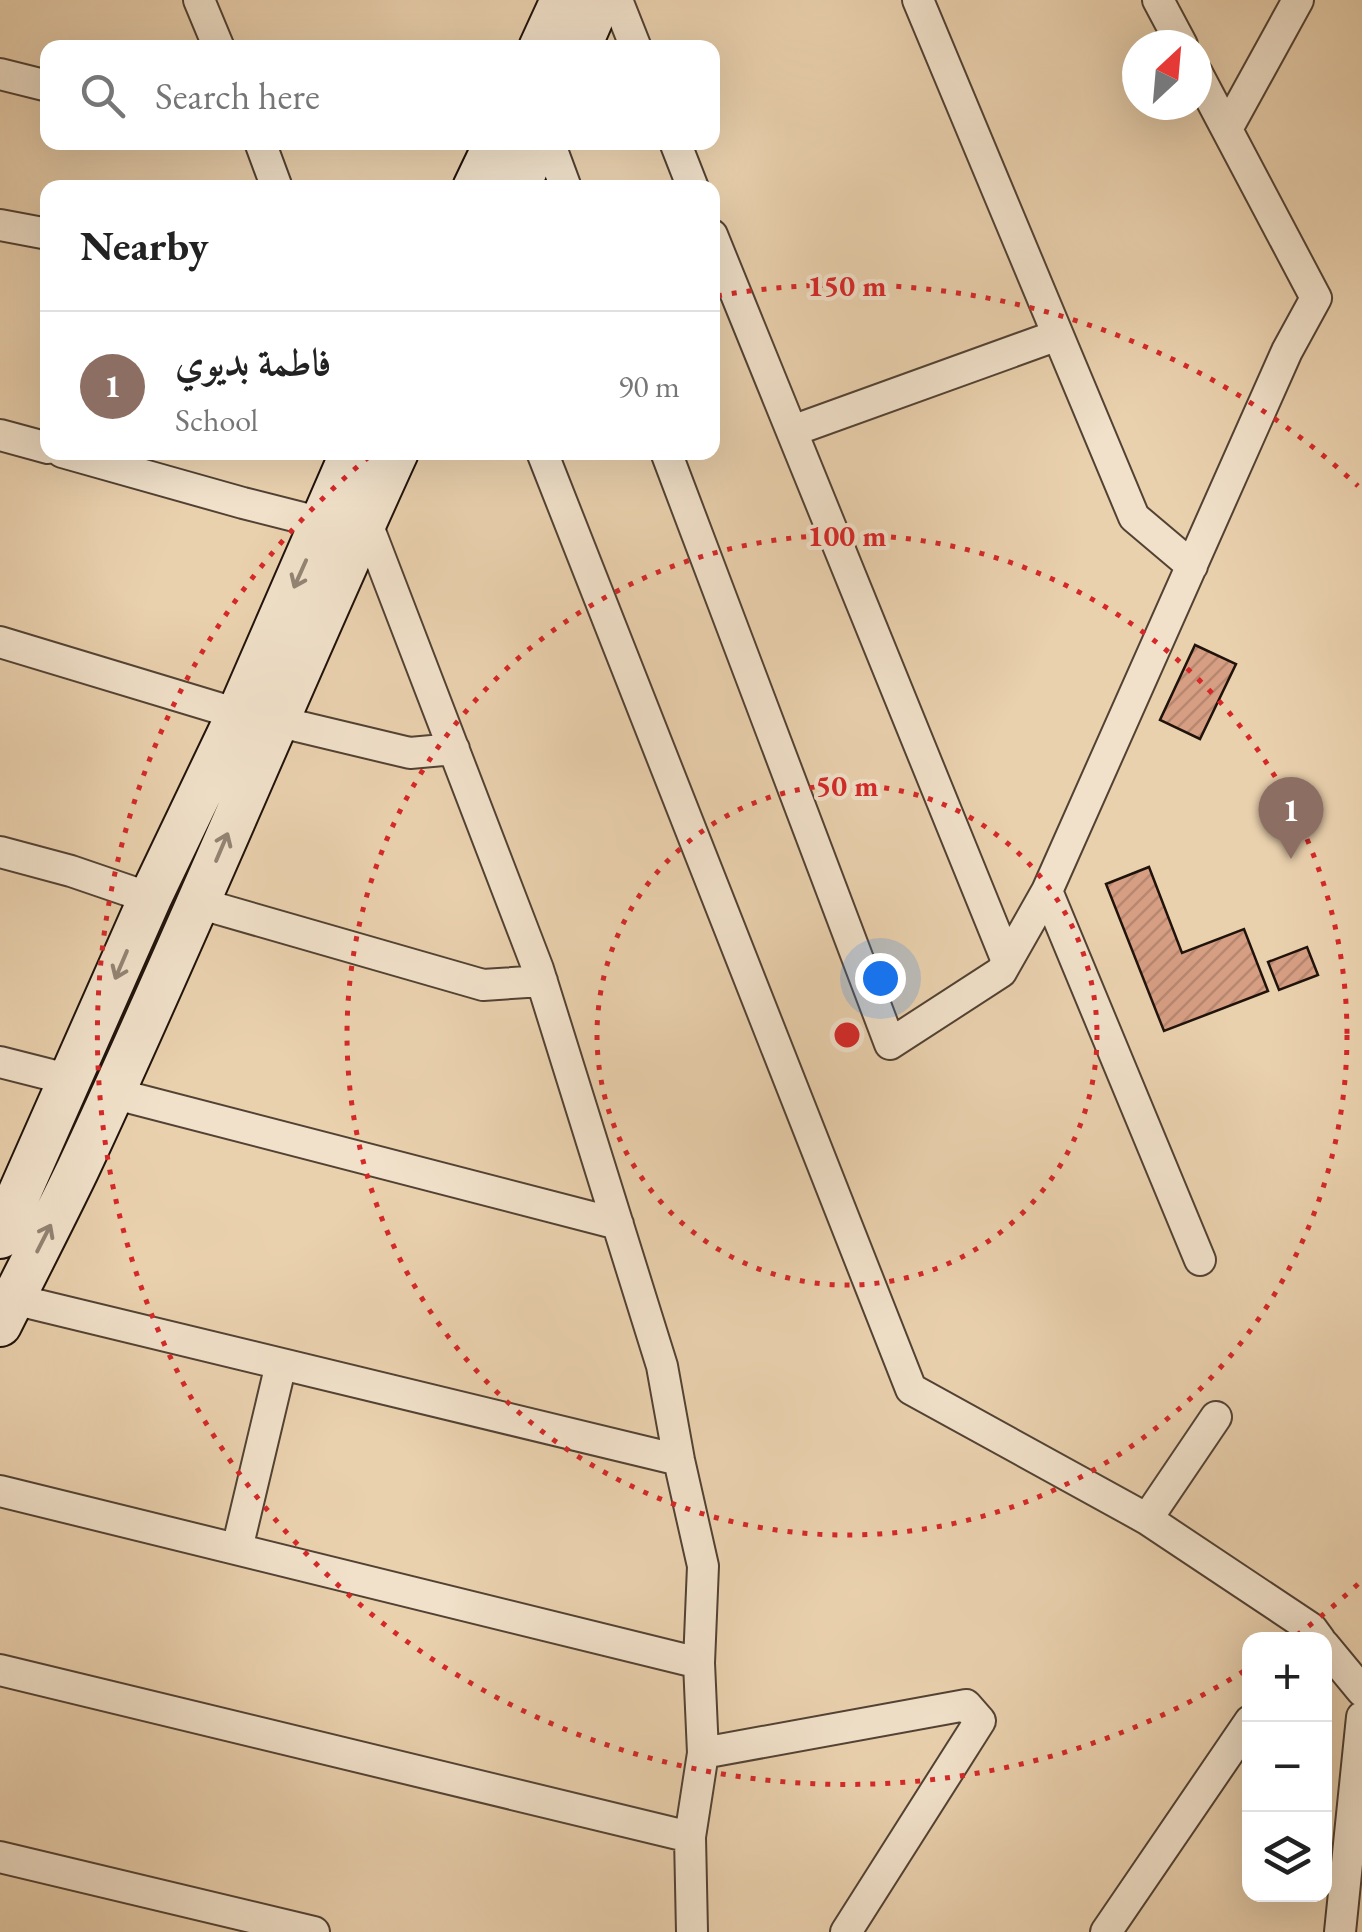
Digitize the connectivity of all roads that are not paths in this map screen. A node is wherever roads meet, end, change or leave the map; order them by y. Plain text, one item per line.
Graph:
1 (198, 0) edge
2 (562, 0) edge
3 (600, 0) edge
4 (617, 0) edge
5 (918, 0) edge
6 (1158, 0) edge
7 (1298, 0) edge
8 (1174, 30) edge
9 (216, 40) edge
10 (544, 40) edge
11 (582, 40) edge
12 (633, 40) edge
13 (0, 74) edge
14 (40, 84) edge
15 (1212, 101) edge
16 (1227, 129) junction
17 (263, 150) edge
18 (492, 150) edge
19 (535, 150) edge
20 (551, 150) edge
21 (678, 150) edge
22 (274, 180) edge
23 (478, 180) edge
24 (521, 180) edge
25 (563, 180) edge
26 (690, 180) edge
27 (0, 225) edge
28 (40, 232) edge
29 (720, 255) edge
30 (1058, 335) junction
31 (792, 431) junction
32 (0, 435) edge
33 (40, 446) edge
34 (91, 460) edge
35 (349, 460) edge
36 (393, 460) edge
37 (545, 460) edge
38 (669, 460) edge
39 (366, 521) junction
40 (322, 523) junction
41 (1192, 566) junction
42 (0, 642) edge
43 (257, 718) junction
44 (454, 749) junction
45 (0, 852) edge
46 (1047, 891) junction
47 (150, 898) junction
48 (198, 903) junction
49 (1007, 960) junction
50 (542, 981) junction
51 (0, 1062) edge
52 (71, 1080) junction
53 (112, 1093) junction
54 (618, 1224) junction
55 (0, 1237) edge
56 (1200, 1260) dead end
57 (6, 1312) edge
58 (281, 1364) junction
59 (1216, 1416) dead end
60 (679, 1460) junction
61 (0, 1491) edge
62 (1148, 1519) junction
63 (237, 1550) junction
64 (1307, 1632) edge
65 (1332, 1657) edge
66 (699, 1663) junction
67 (0, 1670) edge
68 (1362, 1691) edge
69 (1362, 1717) edge
70 (1249, 1722) edge
71 (703, 1753) junction
72 (690, 1837) junction
73 (0, 1856) edge
74 (314, 1932) edge
75 (692, 1932) edge
76 (846, 1932) edge
77 (1106, 1932) edge
78 (1340, 1932) edge

1 - 9 street
2 - 10 street
3 - 11 street
4 - 12 street
5 - 30 street
6 - 8 street
7 - 16 street
13 - 14 street
15 - 16 street
16 - 41 street
17 - 22 street
18 - 23 street
19 - 24 street
20 - 25 street
21 - 26 street
27 - 28 street
29 - 31 street
30 - 31 street
30 - 41 street
31 - 49 street
32 - 33 street
34 - 40 street
35 - 40 street
36 - 39 street
37 - 62 street
38 - 49 street
39 - 43 street
39 - 44 street
40 -> 43 street
41 - 46 street
42 - 43 street
43 - 44 street
43 - 47 street
48 -> 43 street
44 - 50 street
45 - 47 street
46 - 49 street
46 - 56 street
47 -> 52 street
48 - 50 street
48 - 53 street
50 - 54 street
51 - 52 street
52 - 55 street
53 - 54 street
57 -> 53 street
54 - 60 street
57 - 58 street
58 - 60 street
58 - 63 street
59 - 62 street
60 - 66 street
61 - 63 street
62 - 64 street
63 - 66 street
65 - 68 street
66 - 71 street
67 - 72 street
69 - 78 street
70 - 77 street
71 - 72 street
71 - 76 street
72 - 75 street
73 - 74 street

